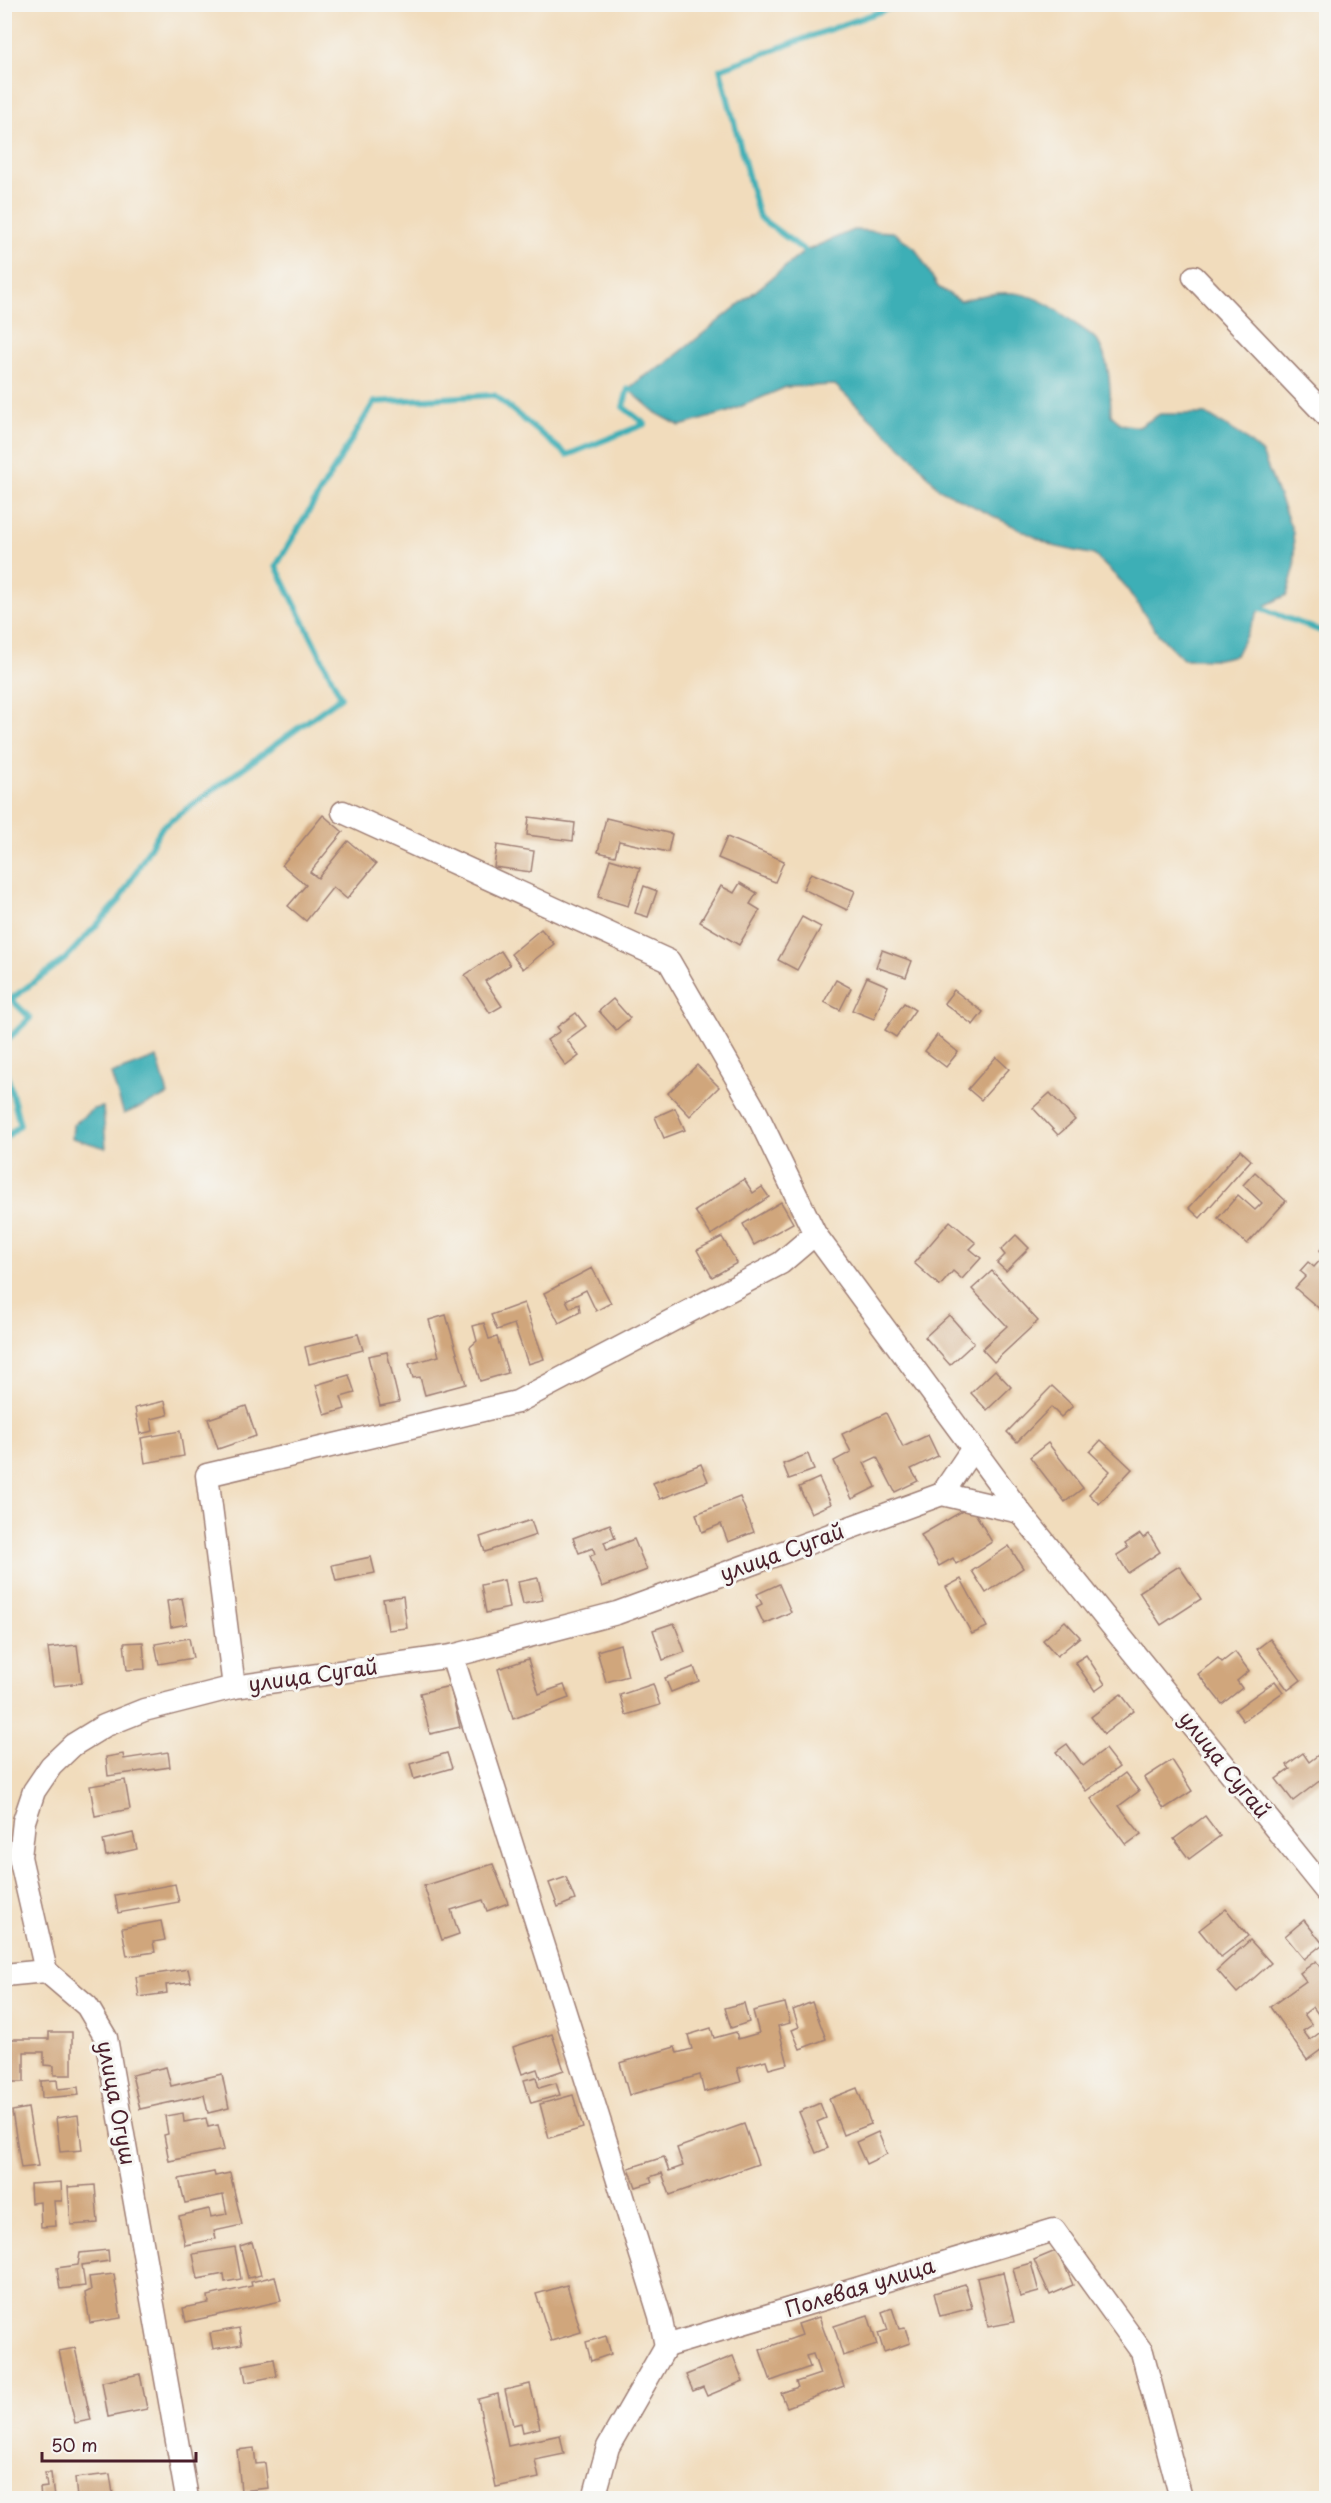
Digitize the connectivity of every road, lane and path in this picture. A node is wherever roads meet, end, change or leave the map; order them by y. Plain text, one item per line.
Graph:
1 (1194, 277) dead end
2 (1326, 415) edge
3 (343, 812) dead end
4 (815, 1234) junction
5 (974, 1448) junction
6 (942, 1494) junction
7 (1020, 1512) junction
8 (452, 1656) junction
9 (234, 1687) junction
10 (1326, 1891) edge
11 (46, 1971) junction
12 (4, 1975) edge
13 (666, 2346) junction
14 (187, 2499) edge
15 (594, 2499) edge
16 (1181, 2499) edge

1 - 2 street
3 - 4 street, улица Сугай
4 - 5 street, улица Сугай
4 - 9 street
5 - 6 street
5 - 7 street, улица Сугай
6 - 7 street
6 - 8 street, улица Сугай
7 - 10 street, улица Сугай
8 - 9 street, улица Сугай
8 - 13 street
9 - 11 street, улица Сугай
11 - 12 street
11 - 14 street, улица Огуш
13 - 15 street
13 - 16 street, Полевая улица

